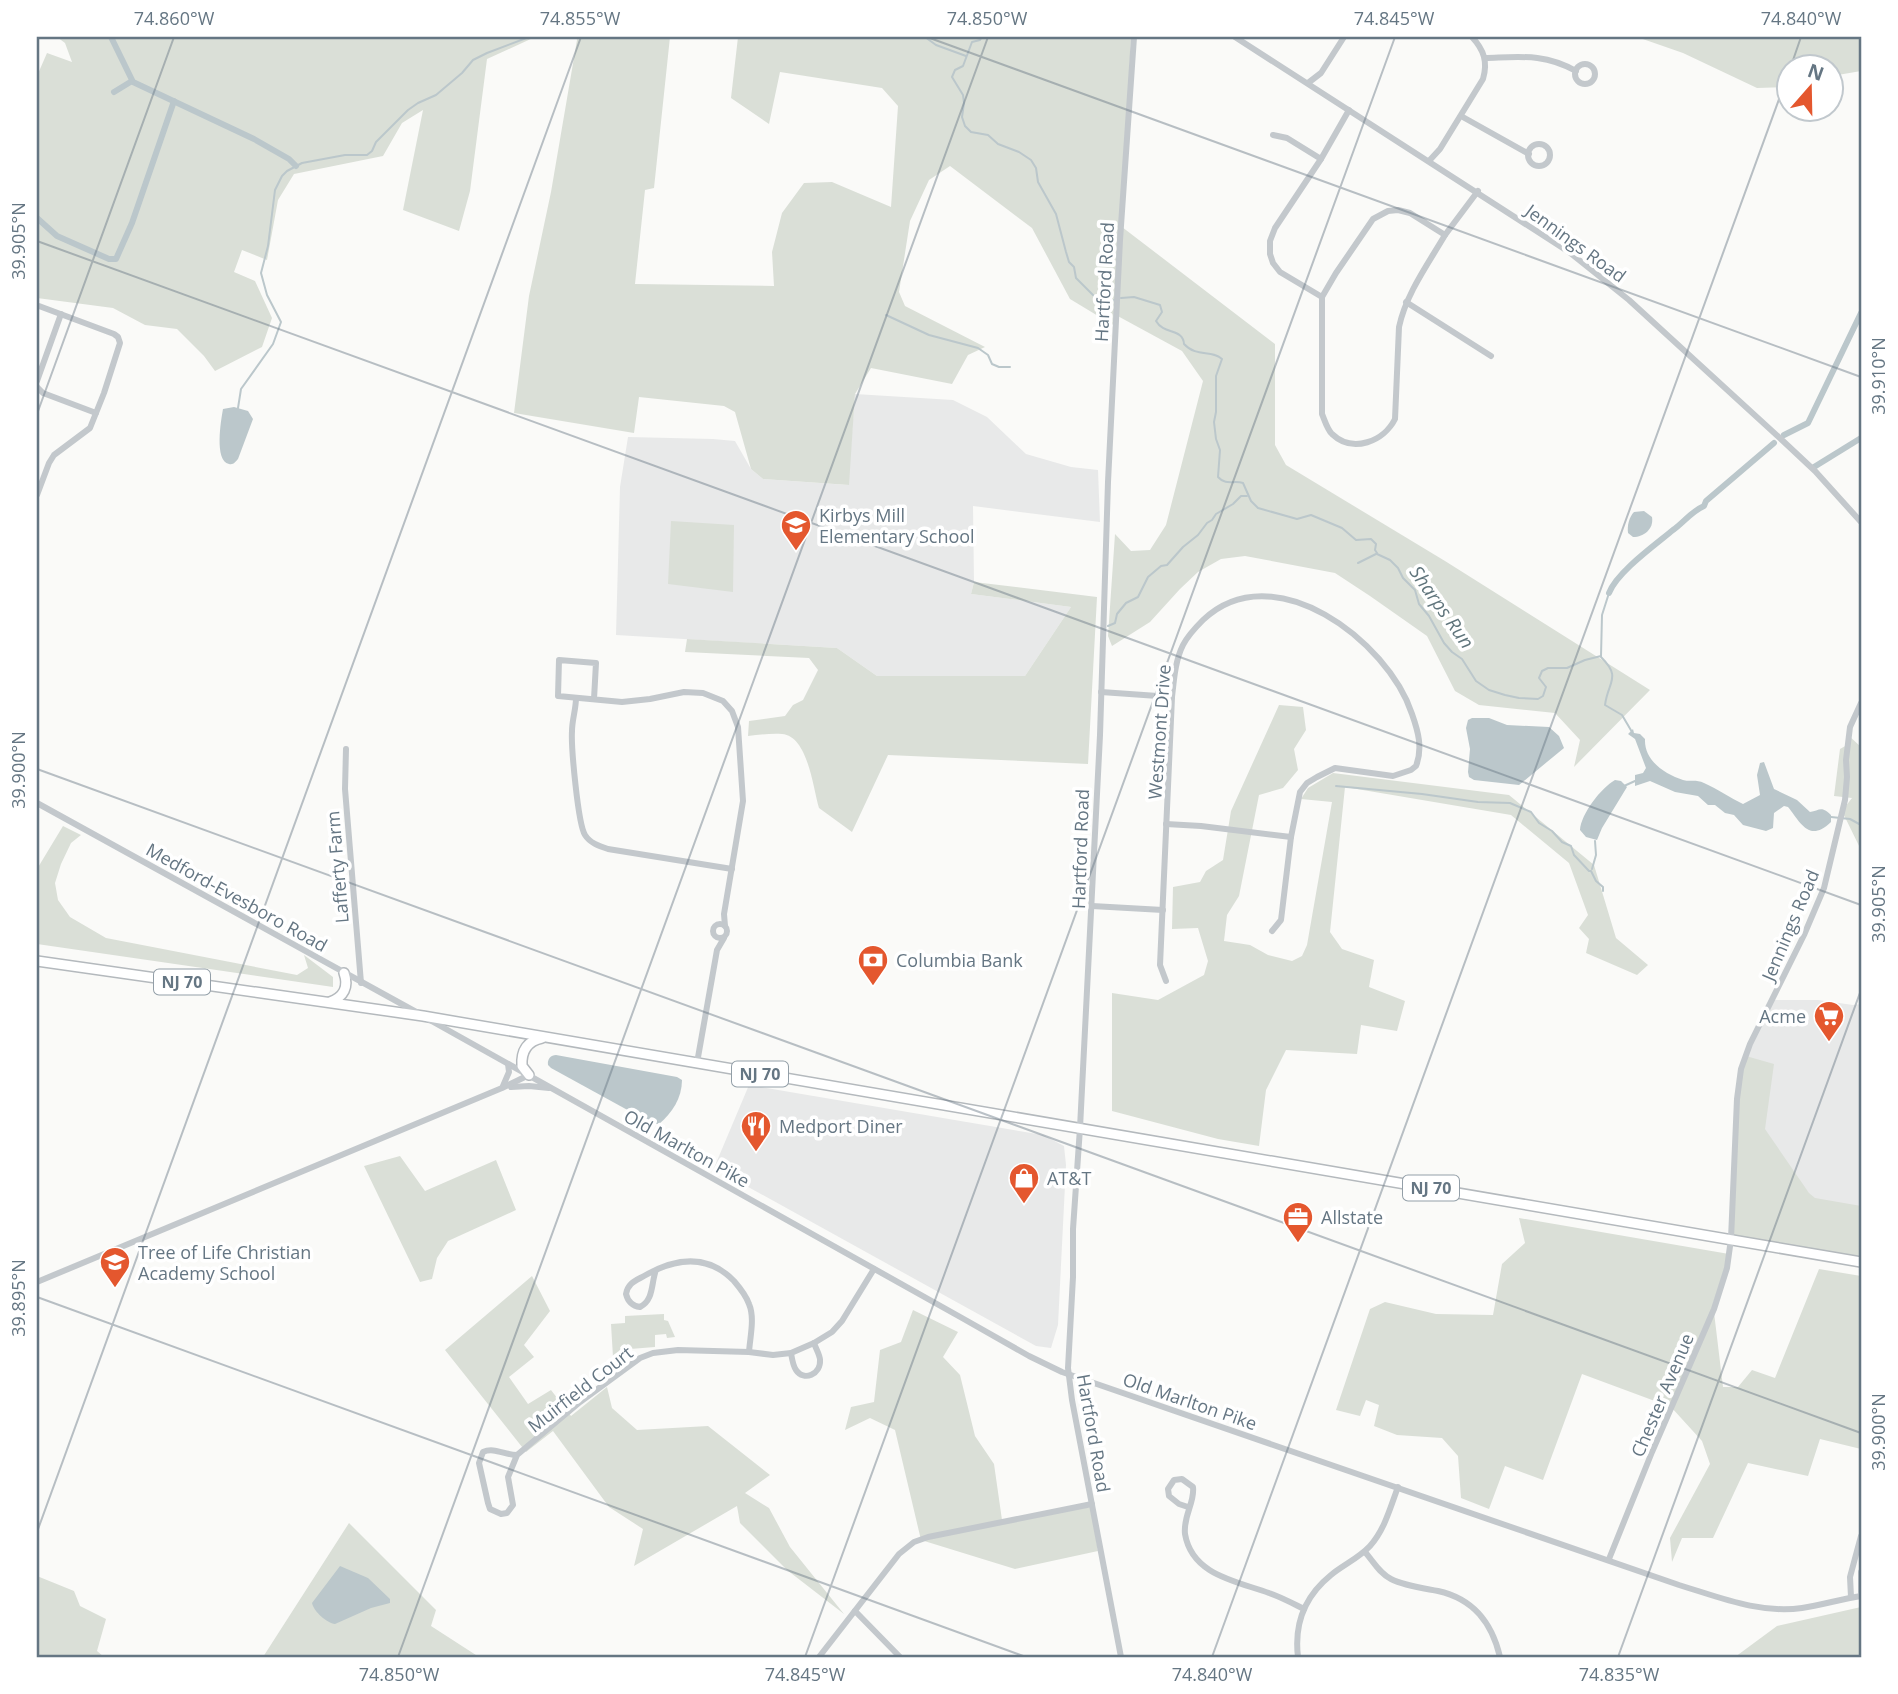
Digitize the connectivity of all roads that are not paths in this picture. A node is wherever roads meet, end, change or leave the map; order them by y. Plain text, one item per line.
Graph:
1 (1134, 37) edge
2 (1235, 37) edge
3 (1334, 37) edge
4 (1472, 37) edge
5 (1343, 39) edge
6 (1485, 58) junction
7 (1576, 71) dead end
8 (1308, 83) junction
9 (1349, 110) junction
10 (1461, 116) junction
11 (1273, 135) dead end
12 (1529, 154) dead end
13 (1321, 159) junction
14 (1429, 161) junction
15 (1478, 191) junction
16 (1445, 236) junction
17 (1322, 297) junction
18 (1406, 302) junction
19 (39, 306) dead end
20 (61, 314) junction
21 (1491, 356) dead end
22 (37, 381) edge
23 (37, 387) edge
24 (96, 413) junction
25 (37, 495) edge
26 (1861, 522) edge
27 (1101, 692) junction
28 (1172, 697) junction
29 (576, 698) junction
30 (594, 699) junction
31 (1861, 703) edge
32 (346, 749) dead end
33 (37, 803) edge
34 (1166, 824) junction
35 (1291, 837) junction
36 (732, 869) junction
37 (1092, 906) junction
38 (1163, 910) junction
39 (721, 925) junction
40 (1272, 931) dead end
41 (720, 937) junction
42 (37, 961) edge
43 (344, 973) junction
44 (1166, 981) dead end
45 (361, 983) junction
46 (327, 1002) junction
47 (423, 1016) junction
48 (547, 1037) junction
49 (508, 1063) junction
50 (697, 1063) junction
51 (529, 1075) junction
52 (502, 1088) junction
53 (555, 1090) junction
54 (1080, 1128) junction
55 (1731, 1239) junction
56 (1861, 1262) edge
57 (874, 1269) junction
58 (656, 1270) junction
59 (37, 1282) edge
60 (814, 1343) junction
61 (749, 1352) junction
62 (791, 1353) junction
63 (1069, 1374) junction
64 (517, 1455) junction
65 (1398, 1488) junction
66 (1092, 1504) junction
67 (1188, 1507) junction
68 (1861, 1536) edge
69 (1365, 1552) junction
70 (1609, 1559) junction
71 (1861, 1572) edge
72 (1861, 1594) edge
73 (1851, 1597) junction
74 (1304, 1609) junction
75 (855, 1611) junction
76 (819, 1657) edge
77 (900, 1657) edge
78 (1121, 1657) edge
79 (1298, 1657) edge
80 (1500, 1657) edge

1 - 27 street, Hartford Road
2 - 8 street, Jennings Road
3 - 5 street
4 - 6 street
5 - 8 street
6 - 7 street
6 - 10 street
8 - 9 street, Jennings Road
9 - 13 street
9 - 14 street, Jennings Road
10 - 12 street
10 - 14 street
11 - 13 street
13 - 17 street
14 - 15 street, Jennings Road
15 - 16 street
15 - 26 street, Jennings Road
16 - 17 street
16 - 18 street
17 - 18 street
18 - 21 street
19 - 20 street
20 - 22 street
20 - 24 street
23 - 24 street
24 - 25 street
27 - 28 street
27 - 37 street, Hartford Road
28 - 34 street, Westmont Drive
28 - 35 street, Westmont Drive
29 - 30 street
29 - 30 street
29 - 36 street
30 - 36 street
31 - 55 street, Jennings Road
32 - 45 street, Lafferty Farm
33 - 43 street, Medford-Evesboro Road
34 - 35 street
34 - 38 street, Westmont Drive
35 - 40 street, Westmont Drive
36 - 39 street
37 - 38 street
37 - 54 street, Hartford Road
38 - 44 street, Westmont Drive
39 - 41 street
39 - 41 street
41 - 50 street
42 - 46 highway, NJ 70
43 - 45 street, Medford-Evesboro Road
43 - 46 highway
45 - 47 street, Medford-Evesboro Road
46 - 47 highway, NJ 70
47 - 48 highway, NJ 70
47 - 49 street, Medford-Evesboro Road
48 - 50 highway, NJ 70
48 - 51 highway
49 - 51 street, Old Marlton Pike
49 - 52 street
50 - 54 highway, NJ 70
51 - 52 street
51 - 53 street, Old Marlton Pike
52 - 53 street
52 - 59 street
53 - 57 street, Old Marlton Pike
54 - 55 highway, NJ 70
54 - 63 street, Hartford Road
55 - 56 highway, NJ 70
55 - 70 street, Chester Avenue
57 - 60 street, Muirfield Court
57 - 63 street, Old Marlton Pike
58 - 58 street
58 - 61 street
60 - 62 street, Muirfield Court
60 - 62 street
61 - 62 street, Muirfield Court
61 - 64 street, Muirfield Court
63 - 65 street, Old Marlton Pike
63 - 66 street, Hartford Road
64 - 64 street
65 - 69 street
65 - 70 street, Old Marlton Pike
66 - 75 street
66 - 78 street, Hartford Road
67 - 67 street
67 - 74 street
68 - 73 street
69 - 74 street
69 - 80 street
70 - 73 street, Old Marlton Pike
71 - 72 street
72 - 73 street, Old Marlton Pike
74 - 79 street
75 - 76 street
75 - 77 street

